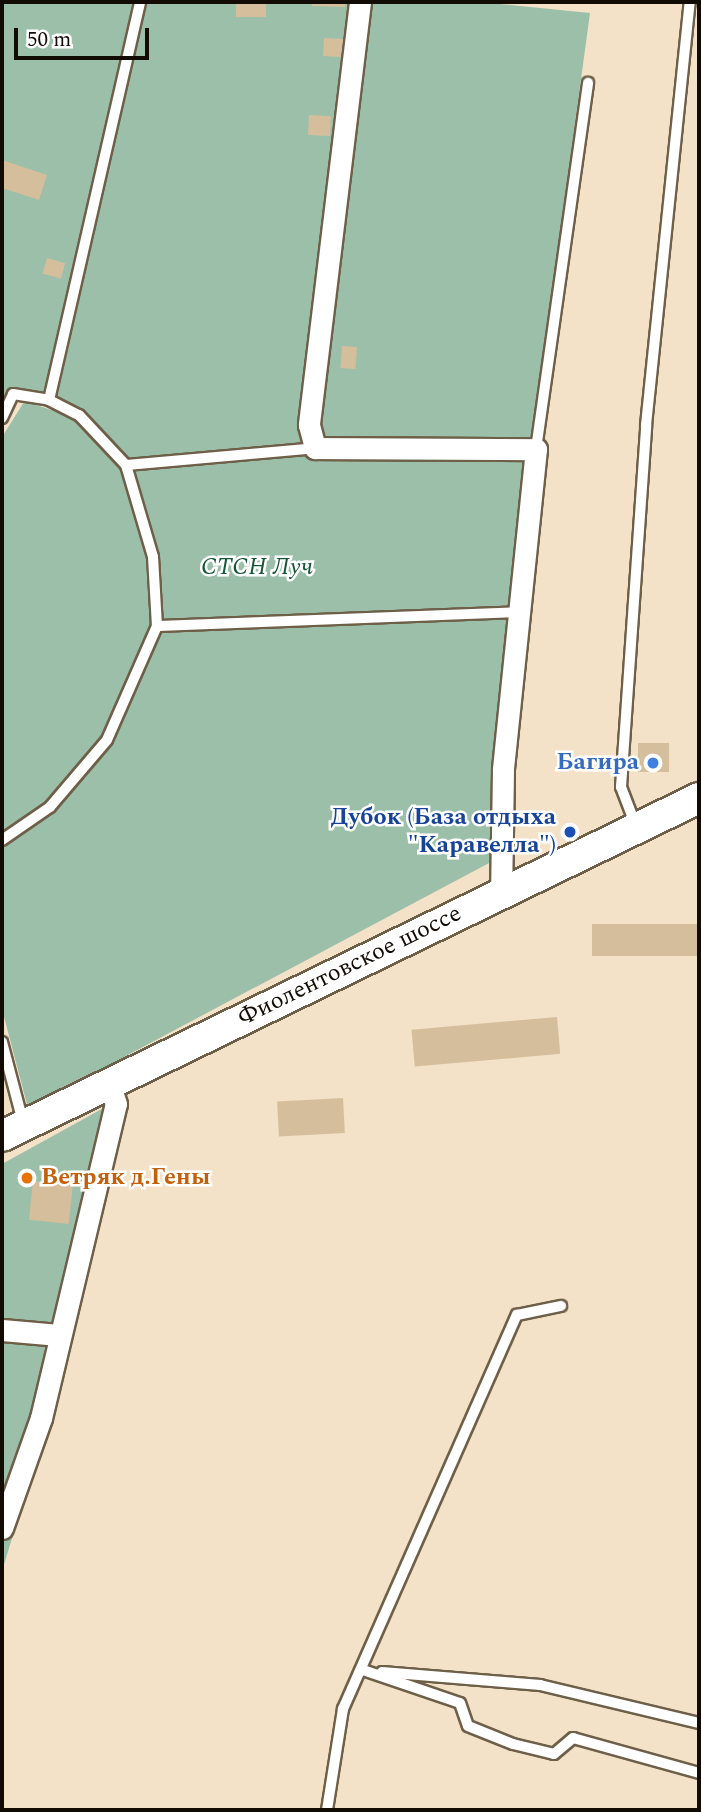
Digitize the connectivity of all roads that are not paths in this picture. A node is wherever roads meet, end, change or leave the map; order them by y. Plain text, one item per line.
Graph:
1 (140, 2) edge
2 (360, 2) edge
3 (690, 2) edge
4 (588, 83) dead end
5 (49, 400) junction
6 (2, 418) edge
7 (315, 448) junction
8 (536, 449) junction
9 (126, 465) junction
10 (520, 612) junction
11 (157, 626) junction
12 (699, 798) edge
13 (636, 826) junction
14 (2, 840) edge
15 (501, 893) junction
16 (2, 1042) edge
17 (109, 1083) junction
18 (13, 1130) edge
19 (561, 1306) dead end
20 (2, 1330) edge
21 (59, 1335) junction
22 (2, 1528) edge
23 (363, 1670) junction
24 (699, 1723) edge
25 (699, 1773) edge
26 (327, 1810) edge

1 - 5 lane
2 - 7 street
3 - 13 lane
4 - 8 lane
5 - 6 lane
5 - 9 lane
7 - 8 street
7 - 9 lane
8 - 10 street
9 - 11 lane
10 - 11 lane
10 - 15 street
11 - 14 lane
12 - 13 main road, Фиолентовское шоссе
13 - 15 main road, Фиолентовское шоссе
15 - 17 main road, Фиолентовское шоссе
16 - 18 lane
17 - 18 main road, Фиолентовское шоссе
17 - 21 street
19 - 23 lane
20 - 21 street
21 - 22 street
23 - 24 lane
23 - 25 lane
23 - 26 lane

